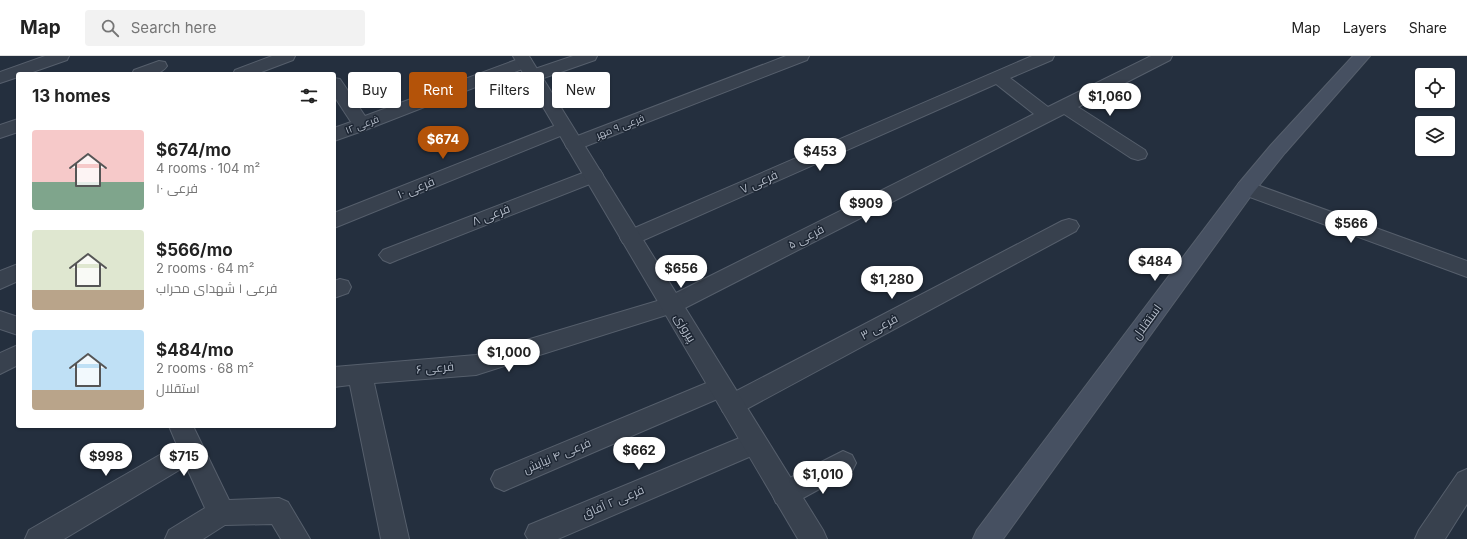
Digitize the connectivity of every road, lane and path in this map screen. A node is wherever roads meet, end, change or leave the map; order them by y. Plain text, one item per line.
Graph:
1 (61, 56) edge
2 (287, 56) edge
3 (589, 56) edge
4 (801, 56) edge
5 (1046, 56) edge
6 (1164, 56) edge
7 (1362, 56) edge
8 (526, 65) edge
9 (158, 66) dead end
10 (16, 72) edge
11 (17, 72) edge
12 (144, 72) edge
13 (246, 72) edge
14 (997, 77) junction
15 (0, 78) edge
16 (336, 86) edge
17 (1065, 106) junction
18 (1047, 115) junction
19 (16, 125) edge
20 (362, 125) junction
21 (0, 132) edge
22 (336, 134) edge
23 (569, 136) junction
24 (1138, 154) dead end
25 (593, 175) junction
26 (1246, 188) junction
27 (336, 220) edge
28 (1069, 226) dead end
29 (630, 238) junction
30 (390, 255) dead end
31 (1467, 269) edge
32 (16, 273) edge
33 (0, 281) edge
34 (671, 305) junction
35 (0, 320) edge
36 (16, 325) edge
37 (16, 355) edge
38 (0, 364) edge
39 (360, 374) junction
40 (336, 377) edge
41 (726, 396) junction
42 (187, 437) edge
43 (754, 442) junction
44 (843, 463) dead end
45 (504, 479) dead end
46 (1467, 481) edge
47 (785, 494) junction
48 (221, 513) junction
49 (539, 534) dead end
50 (39, 539) edge
51 (178, 539) edge
52 (296, 539) edge
53 (395, 539) edge
54 (813, 539) edge
55 (987, 539) edge
56 (1430, 539) edge

1 - 11 street
2 - 13 street
3 - 8 street, فرعی ۱۲
4 - 23 street, فرعی ۹ مهر
5 - 14 street, فرعی ۷
6 - 17 street, فرعی ۵
7 - 26 main road, استقلال
8 - 20 street, فرعی ۱۲
8 - 23 street, پیروزی
9 - 12 street
10 - 15 street
14 - 18 street
14 - 29 street, فرعی ۷
16 - 20 street
17 - 18 street, فرعی ۵
17 - 24 street
18 - 34 street, فرعی ۵
19 - 21 street
20 - 22 street, فرعی ۱۲
23 - 25 street, پیروزی
23 - 27 street, فرعی ۱۰
25 - 29 street, پیروزی
25 - 30 street, فرعی ۸
26 - 31 street
26 - 55 main road, استقلال
28 - 41 street, فرعی ۳
29 - 34 street, پیروزی
32 - 33 street
34 - 39 street, فرعی ۶
34 - 41 street, پیروزی
35 - 36 street
37 - 38 street
39 - 40 street, فرعی ۶
39 - 53 street
41 - 43 street, پیروزی
41 - 45 street, فرعی ۴ نیایش
42 - 48 street
42 - 50 street
43 - 47 street, پیروزی
43 - 49 street, فرعی ۲ آفاق
44 - 47 street
46 - 56 street
47 - 54 street, پیروزی
48 - 51 street
48 - 52 street

